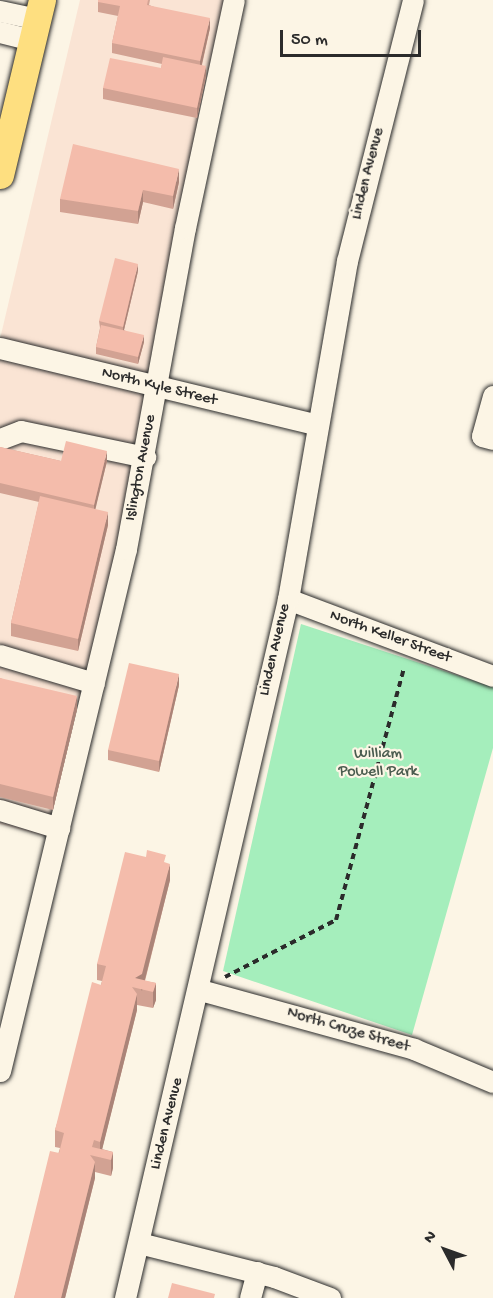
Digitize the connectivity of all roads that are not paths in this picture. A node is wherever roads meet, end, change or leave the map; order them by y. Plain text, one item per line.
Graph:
1 (234, 0) edge
2 (413, 0) edge
3 (0, 11) edge
4 (37, 20) edge
5 (0, 32) edge
6 (7, 116) edge
7 (1, 169) edge
8 (0, 348) edge
9 (158, 388) junction
10 (493, 396) edge
11 (318, 425) junction
12 (488, 437) edge
13 (0, 439) edge
14 (145, 457) junction
15 (288, 599) junction
16 (0, 655) edge
17 (493, 676) edge
18 (94, 683) junction
19 (0, 810) edge
20 (59, 828) junction
21 (200, 990) junction
22 (7, 1012) edge
23 (3, 1047) edge
24 (0, 1071) edge
25 (493, 1082) edge
26 (139, 1243) junction
27 (257, 1272) junction
28 (126, 1298) edge
29 (250, 1298) edge
30 (330, 1298) edge

1 - 9 street, Islington Avenue
2 - 11 street, Linden Avenue
3 - 4 street
4 - 5 street
4 - 6 main road
6 - 7 main road
8 - 9 street, North Kyle Street
9 - 11 street, North Kyle Street
9 - 14 street, Islington Avenue
10 - 12 street
11 - 15 street, Linden Avenue
13 - 14 street
14 - 18 street, Islington Avenue
15 - 17 street, North Keller Street
15 - 21 street, Linden Avenue
16 - 18 street
18 - 20 street, Islington Avenue
19 - 20 street
20 - 22 street, Islington Avenue
21 - 25 street, North Cruze Street
21 - 26 street, Linden Avenue
22 - 23 street, Islington Avenue
23 - 24 street, Islington Avenue
26 - 27 street
26 - 28 street, Linden Avenue
27 - 29 street
27 - 30 street

